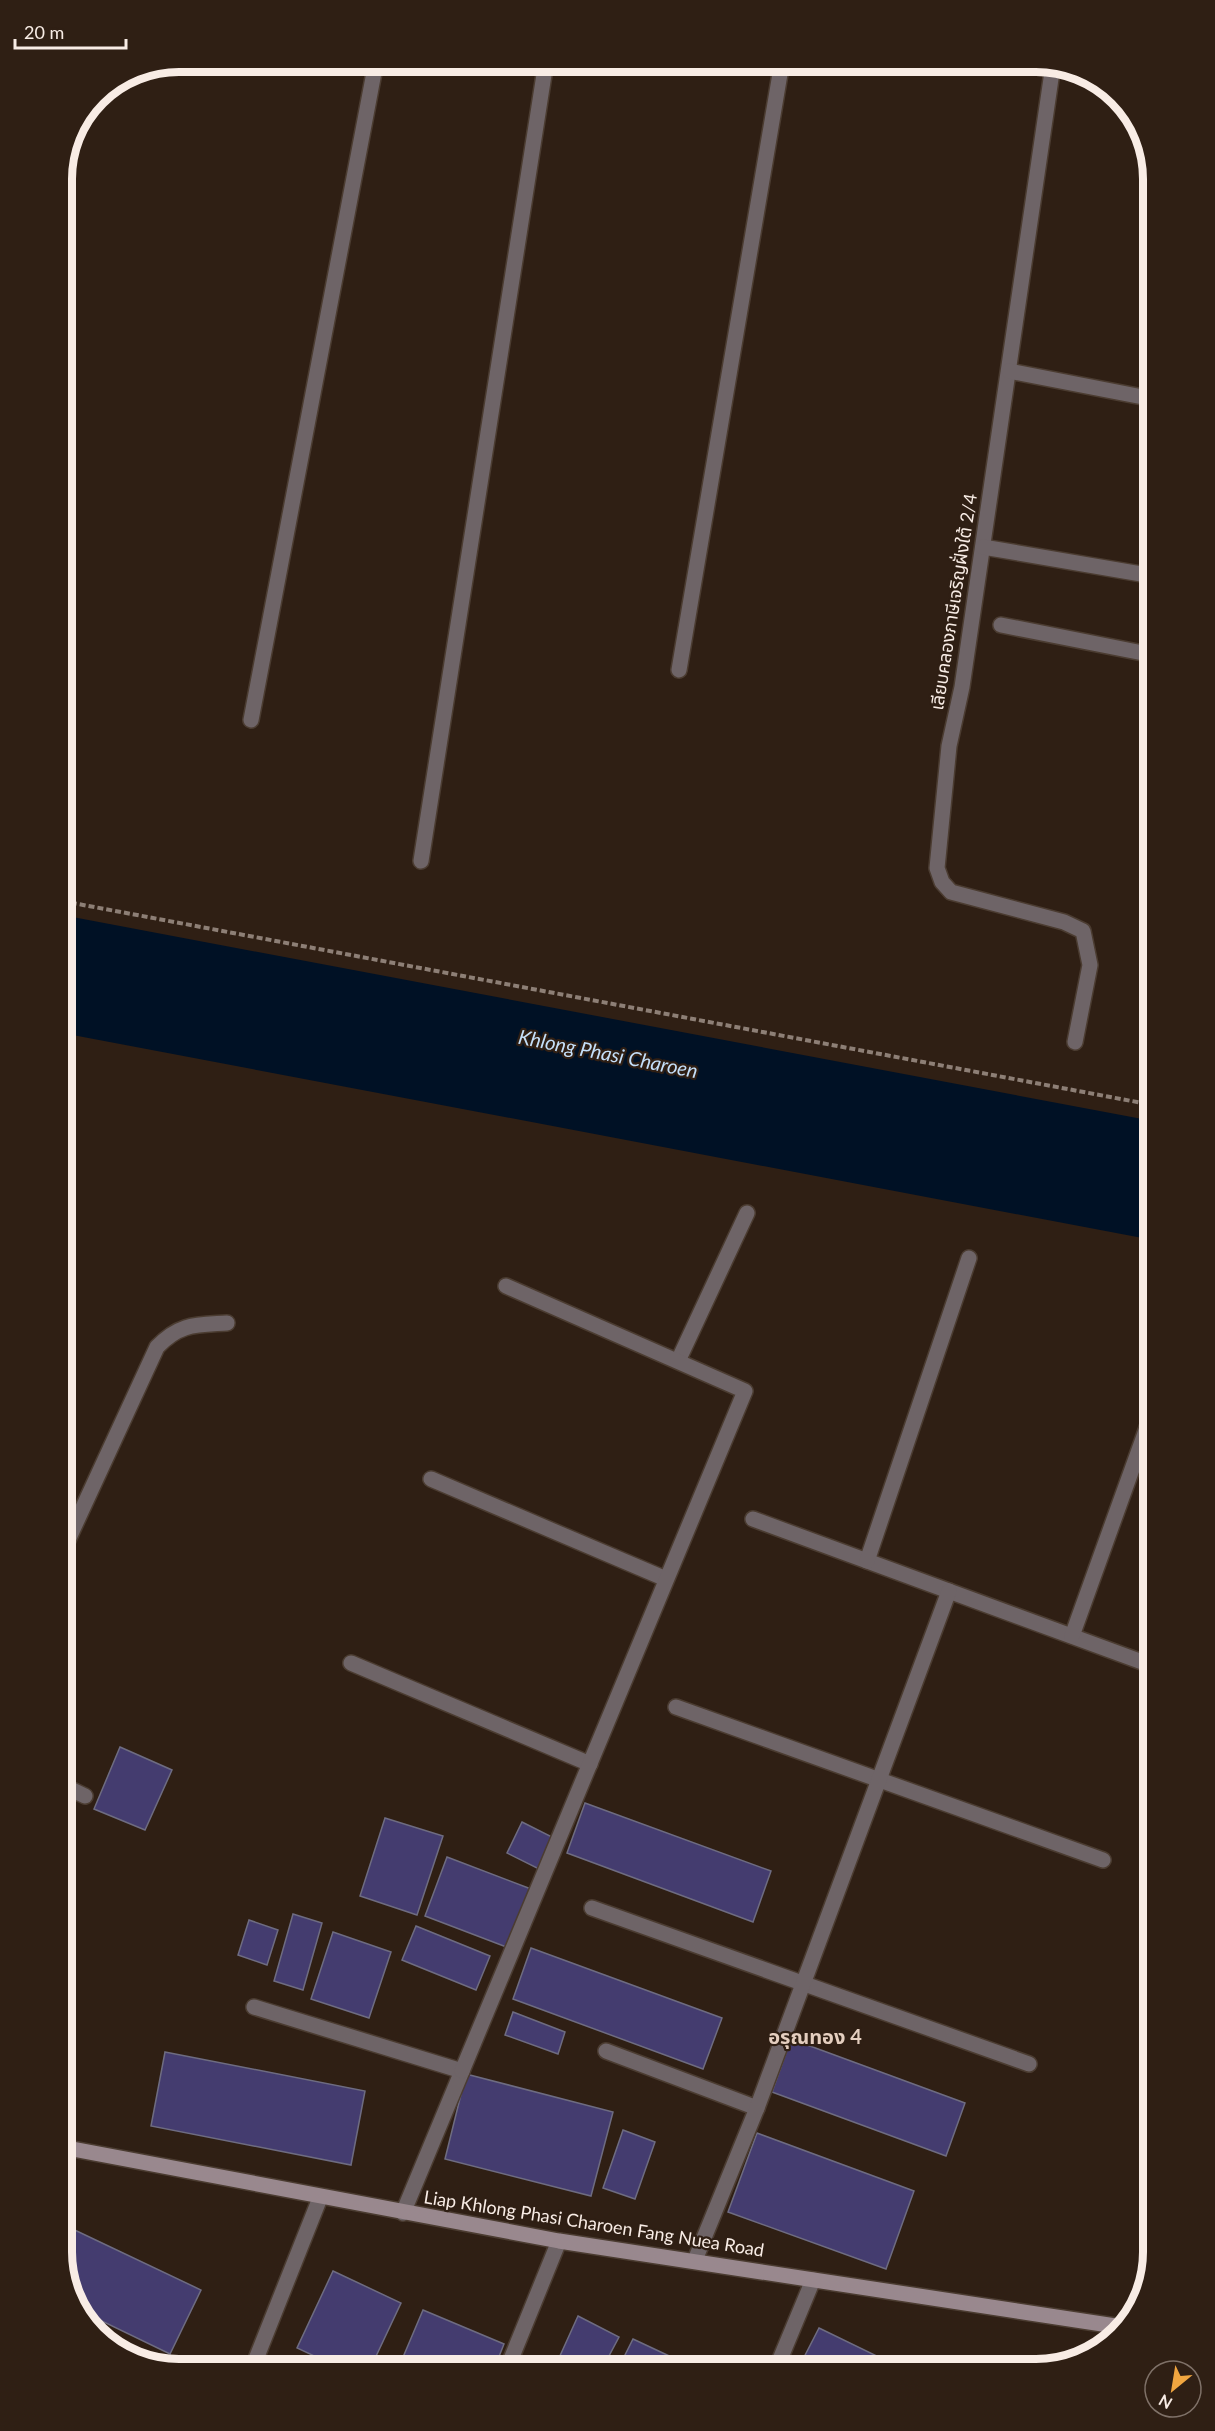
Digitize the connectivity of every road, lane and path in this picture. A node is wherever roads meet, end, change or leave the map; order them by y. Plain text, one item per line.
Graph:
1 (374, 72) edge
2 (544, 72) edge
3 (780, 72) edge
4 (1052, 73) edge
5 (1009, 371) junction
6 (1143, 397) edge
7 (983, 547) junction
8 (1143, 574) edge
9 (1001, 625) dead end
10 (1143, 653) edge
11 (679, 670) dead end
12 (251, 720) dead end
13 (421, 861) dead end
14 (72, 903) edge
15 (1075, 1042) dead end
16 (1143, 1103) edge
17 (747, 1213) dead end
18 (969, 1258) dead end
19 (506, 1286) dead end
20 (227, 1323) dead end
21 (678, 1361) junction
22 (1143, 1441) edge
23 (431, 1479) dead end
24 (753, 1519) dead end
25 (72, 1532) edge
26 (867, 1561) junction
27 (666, 1579) junction
28 (949, 1591) junction
29 (1072, 1636) junction
30 (1143, 1662) edge
31 (351, 1663) dead end
32 (676, 1707) dead end
33 (590, 1764) junction
34 (879, 1779) junction
35 (72, 1790) edge
36 (85, 1796) dead end
37 (1103, 1860) dead end
38 (592, 1908) dead end
39 (803, 1983) junction
40 (254, 2007) dead end
41 (606, 2051) dead end
42 (1029, 2064) dead end
43 (462, 2071) junction
44 (757, 2108) junction
45 (72, 2149) edge
46 (320, 2198) junction
47 (403, 2212) junction
48 (559, 2241) junction
49 (695, 2260) junction
50 (813, 2280) junction
51 (1114, 2326) edge
52 (256, 2359) edge
53 (511, 2359) edge
54 (780, 2359) edge

1 - 12 street
2 - 13 street
3 - 11 street
4 - 5 street, เลียบคลองภาษีเจริญฝั่งใต้ 2/4
5 - 6 street
5 - 7 street, เลียบคลองภาษีเจริญฝั่งใต้ 2/4
7 - 8 street
7 - 15 street, เลียบคลองภาษีเจริญฝั่งใต้ 2/4
9 - 10 street
14 - 16 path
17 - 21 street
18 - 26 street
19 - 21 street
20 - 25 street
21 - 27 street
22 - 29 street
23 - 27 street
24 - 26 street
26 - 28 street
27 - 33 street
28 - 29 street
28 - 34 street
29 - 30 street
31 - 33 street
32 - 34 street
33 - 43 street
34 - 37 street
34 - 39 street
35 - 36 street
38 - 39 street
39 - 42 street
39 - 44 street
40 - 43 street
41 - 44 street
43 - 47 street
44 - 49 street
45 - 46 main road, Liap Khlong Phasi Charoen Fang Nuea Road
46 - 47 main road, Liap Khlong Phasi Charoen Fang Nuea Road
46 - 52 street
47 - 48 main road, Liap Khlong Phasi Charoen Fang Nuea Road
48 - 49 main road, Liap Khlong Phasi Charoen Fang Nuea Road
48 - 53 street
49 - 50 main road, Liap Khlong Phasi Charoen Fang Nuea Road
50 - 51 main road, Liap Khlong Phasi Charoen Fang Nuea Road
50 - 54 street

